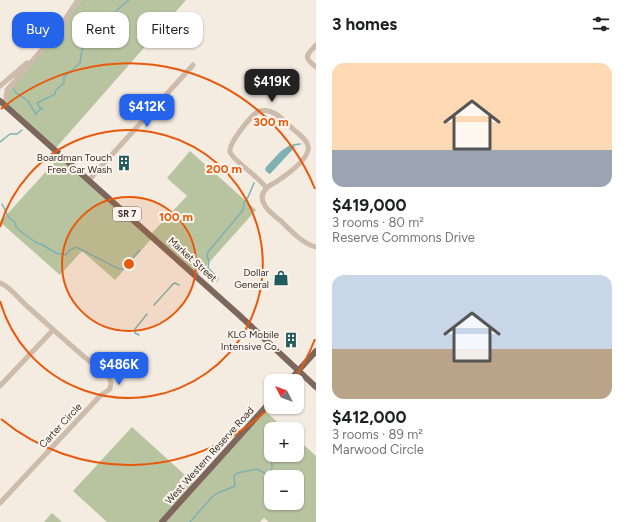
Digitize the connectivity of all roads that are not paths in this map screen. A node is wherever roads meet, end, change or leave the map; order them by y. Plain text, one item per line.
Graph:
1 (78, 0) edge
2 (316, 45) edge
3 (34, 58) junction
4 (193, 65) dead end
5 (316, 67) edge
6 (0, 86) edge
7 (2, 103) edge
8 (89, 180) junction
9 (266, 188) junction
10 (316, 246) edge
11 (0, 283) edge
12 (53, 330) junction
13 (316, 351) edge
14 (298, 371) junction
15 (295, 374) edge
16 (0, 386) edge
17 (316, 387) edge
18 (264, 409) edge
19 (0, 503) edge
20 (162, 522) edge

1 - 3 street
2 - 5 street
3 - 6 street
3 - 7 street
4 - 8 street
7 - 8 main road, Market Street / SR 7
8 - 14 main road, Market Street / SR 7
9 - 9 street
9 - 10 street
11 - 12 street, Carter Circle
12 - 16 street
12 - 19 street, Carter Circle
13 - 14 main road
14 - 15 main road
14 - 17 main road, Market Street / SR 7
18 - 20 main road, West Western Reserve Road

